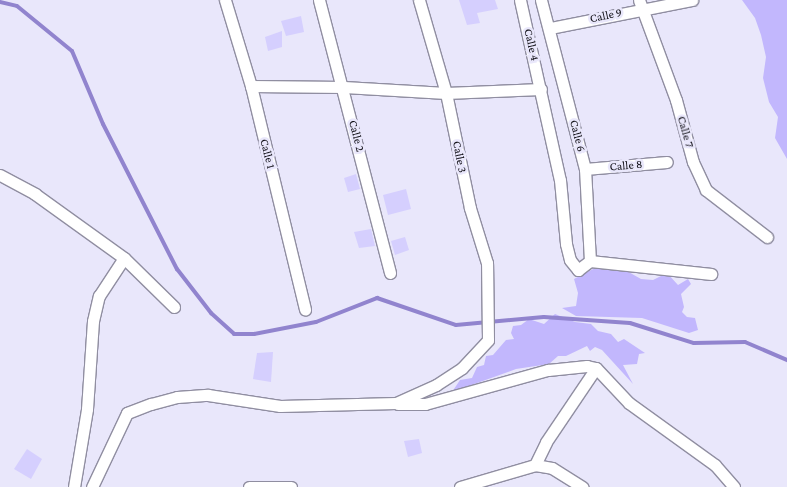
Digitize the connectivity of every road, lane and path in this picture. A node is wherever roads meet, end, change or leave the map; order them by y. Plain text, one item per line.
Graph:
1 (225, 0) edge
2 (319, 0) edge
3 (419, 0) edge
4 (520, 0) edge
5 (541, 0) edge
6 (692, 0) edge
7 (641, 4) edge
8 (550, 28) junction
9 (251, 86) junction
10 (344, 87) junction
11 (541, 89) junction
12 (446, 93) junction
13 (667, 162) dead end
14 (585, 170) junction
15 (0, 175) edge
16 (767, 237) dead end
17 (124, 258) junction
18 (590, 261) junction
19 (390, 273) dead end
20 (711, 274) dead end
21 (174, 307) dead end
22 (305, 310) dead end
23 (596, 368) junction
24 (396, 404) junction
25 (534, 465) junction
26 (74, 487) edge
27 (92, 487) edge
28 (249, 487) edge
29 (291, 487) edge
30 (460, 487) edge
31 (583, 487) edge
32 (734, 487) edge

1 - 9 street, Calle 1
2 - 10 street, Calle 2
3 - 12 street, Calle 3
4 - 11 street, Calle 4
5 - 8 street, Calle 6
6 - 7 street, Calle 9
7 - 8 street, Calle 9
7 - 16 street, Calle 7
8 - 14 street, Calle 6
9 - 10 street
9 - 22 street, Calle 1
10 - 12 street
10 - 19 street, Calle 2
11 - 12 street
11 - 18 street, Calle 4
12 - 24 street, Calle 3
13 - 14 street, Calle 8
14 - 18 street, Calle 6
15 - 17 street
17 - 21 street
17 - 26 street
18 - 20 street
23 - 24 street
23 - 25 street
23 - 32 street
24 - 27 street
25 - 30 street
25 - 31 street
28 - 29 street

